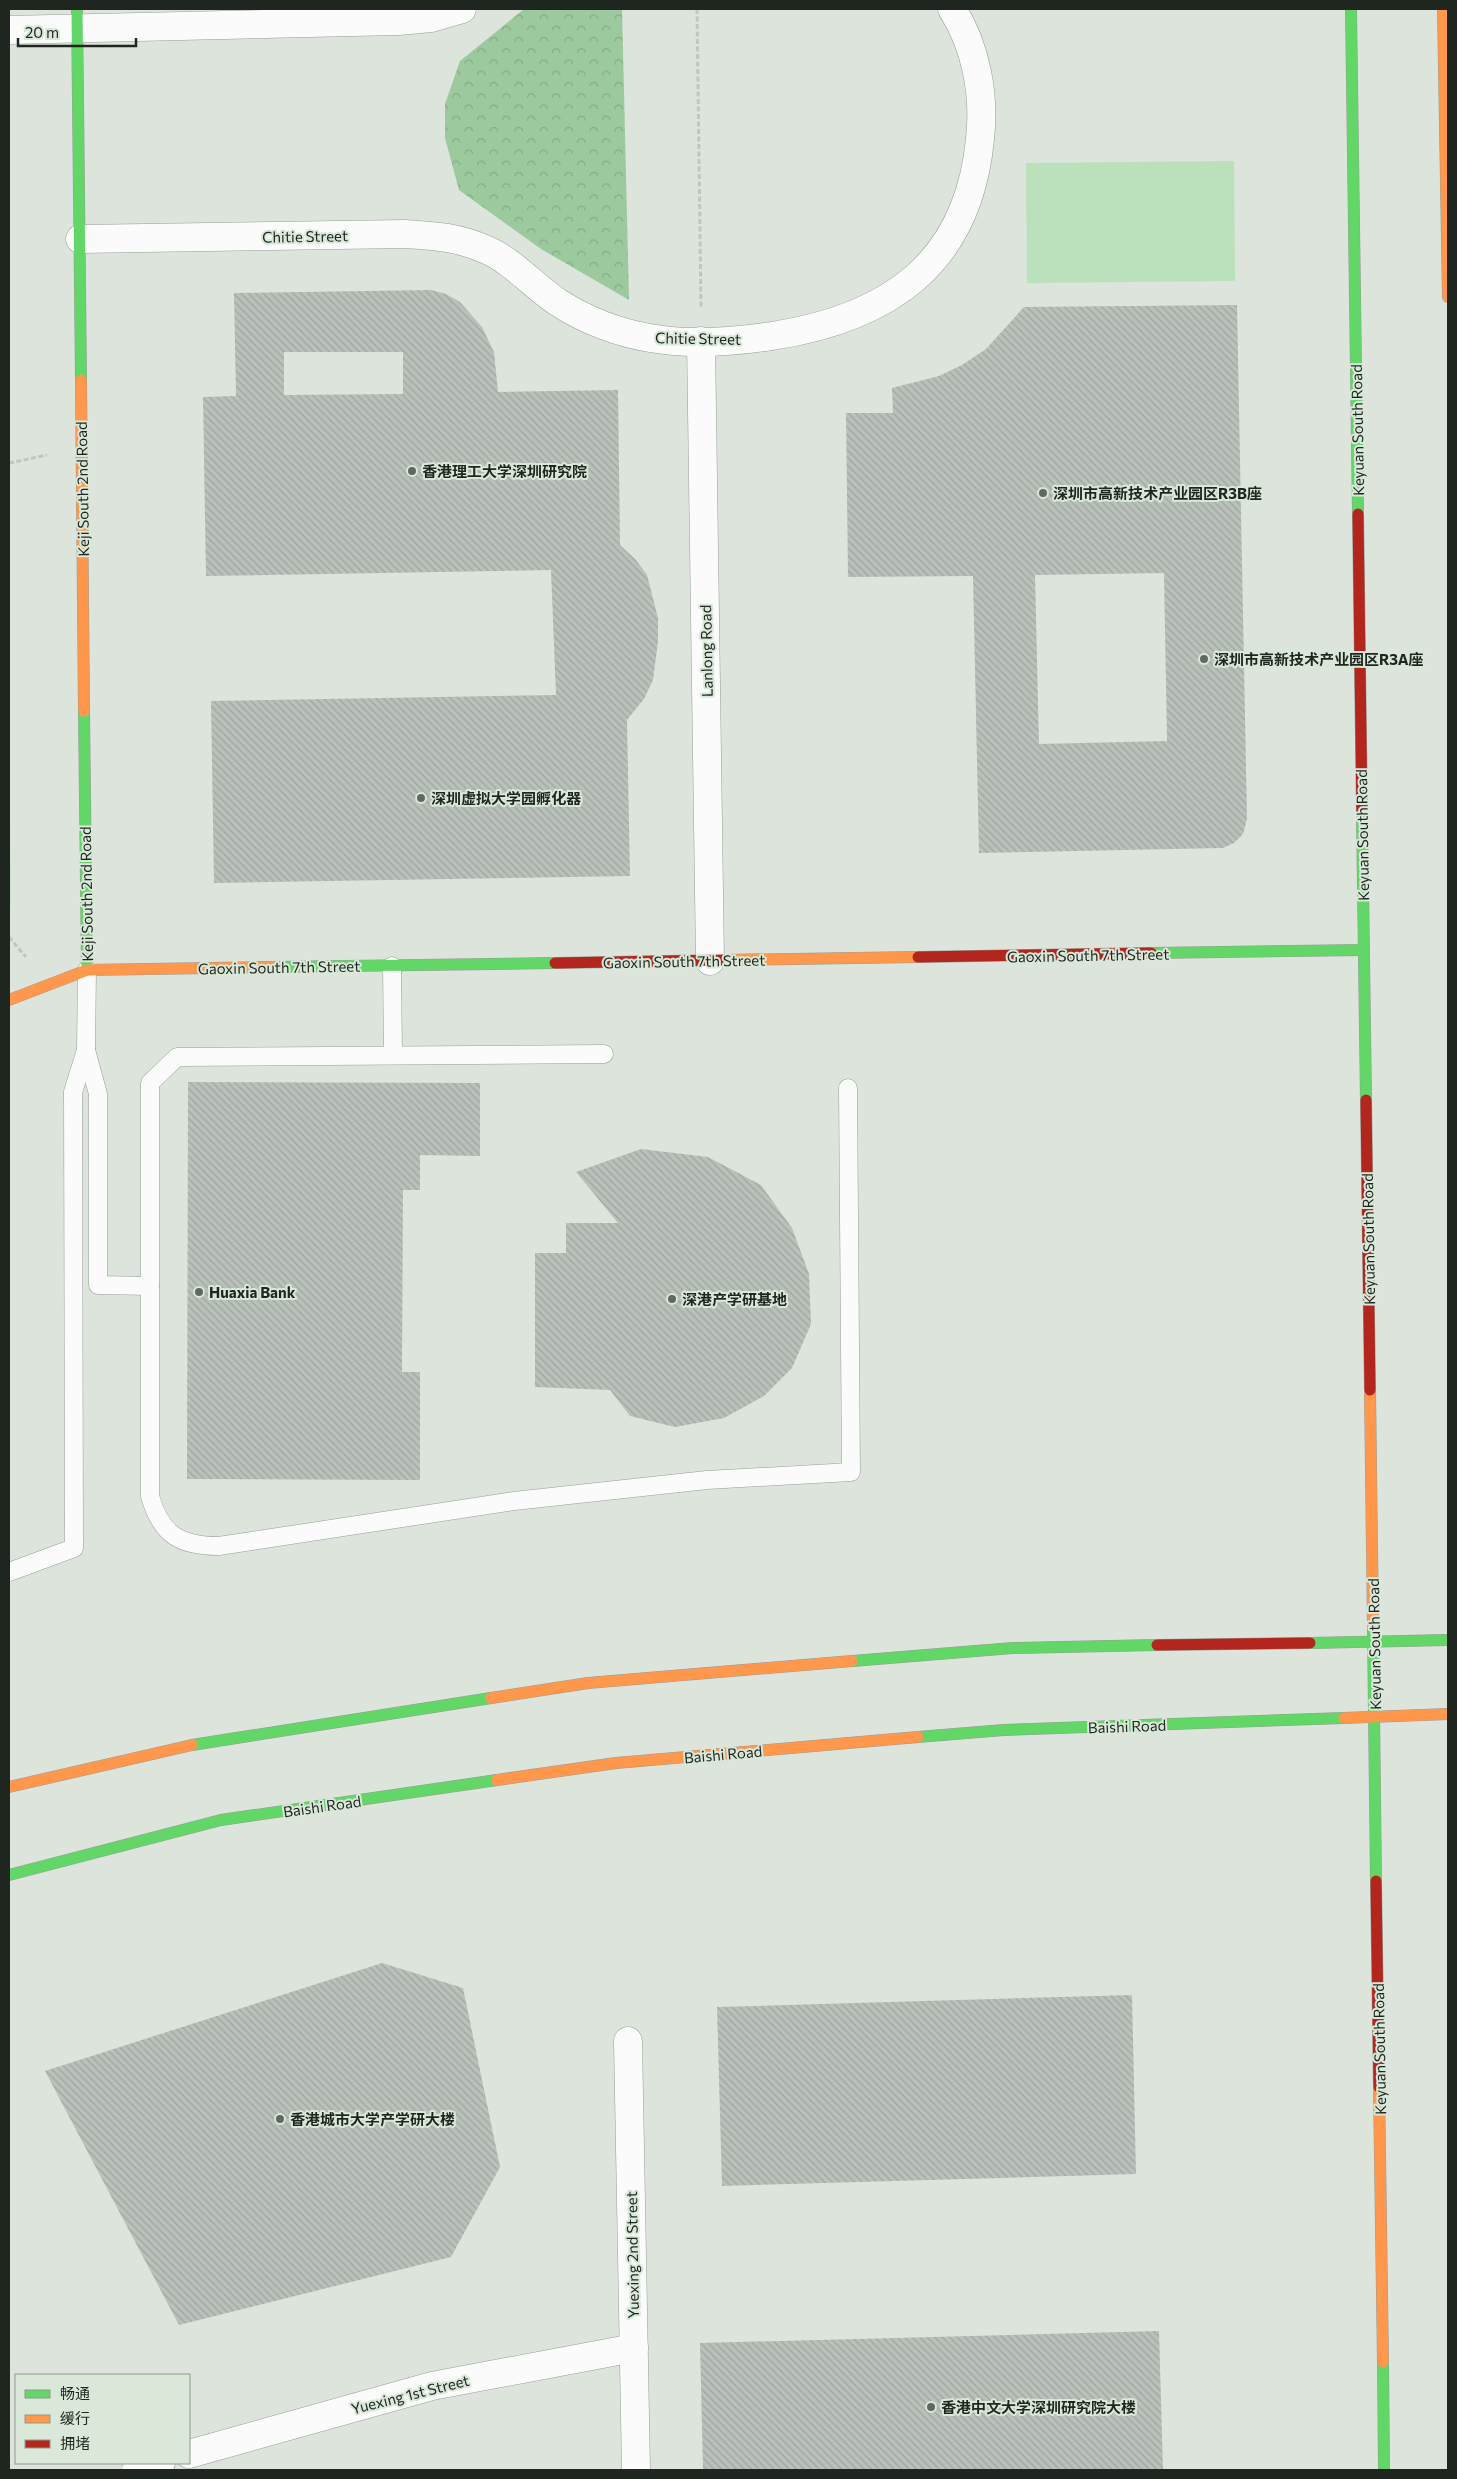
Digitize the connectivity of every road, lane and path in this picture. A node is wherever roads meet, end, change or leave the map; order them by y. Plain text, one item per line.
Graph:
1 (462, 9) edge
2 (697, 9) edge
3 (952, 9) edge
4 (1351, 9) edge
5 (1443, 9) edge
6 (77, 18) edge
7 (9, 30) edge
8 (80, 239) junction
9 (1448, 297) edge
10 (701, 341) junction
11 (1364, 950) junction
12 (710, 961) junction
13 (392, 966) junction
14 (87, 970) junction
15 (9, 1000) edge
16 (86, 1050) junction
17 (604, 1054) dead end
18 (393, 1055) junction
19 (848, 1088) dead end
20 (150, 1286) junction
21 (9, 1572) edge
22 (1448, 1640) edge
23 (1374, 1643) junction
24 (1448, 1714) edge
25 (1375, 1715) junction
26 (9, 1787) edge
27 (9, 1875) edge
28 (628, 2040) dead end
29 (634, 2348) junction
30 (190, 2454) edge
31 (157, 2464) edge
32 (136, 2470) edge
33 (636, 2470) edge
34 (1384, 2470) edge

1 - 6 street
2 - 10 path
3 - 10 street, Chitie Street
4 - 11 main road, Keyuan South Road
5 - 9 main road
6 - 7 street
6 - 8 main road, Keji South 2nd Road
8 - 10 street, Chitie Street
8 - 14 main road, Keji South 2nd Road
10 - 12 street, Lanlong Road
11 - 12 main road, Gaoxin South 7th Street
11 - 23 main road, Keyuan South Road
12 - 13 main road, Gaoxin South 7th Street
13 - 14 main road, Gaoxin South 7th Street
13 - 18 lane
14 - 15 main road, Gaoxin South 7th Street
14 - 16 lane
16 - 20 lane
16 - 21 lane
17 - 18 lane
18 - 20 lane
19 - 20 lane
22 - 23 main road
23 - 25 main road, Keyuan South Road
23 - 26 main road
24 - 25 main road, Baishi Road
25 - 27 main road, Baishi Road
25 - 34 main road, Keyuan South Road
28 - 29 street, Yuexing 2nd Street
29 - 30 street, Yuexing 1st Street
29 - 33 street, Yuexing 2nd Street
31 - 32 street

